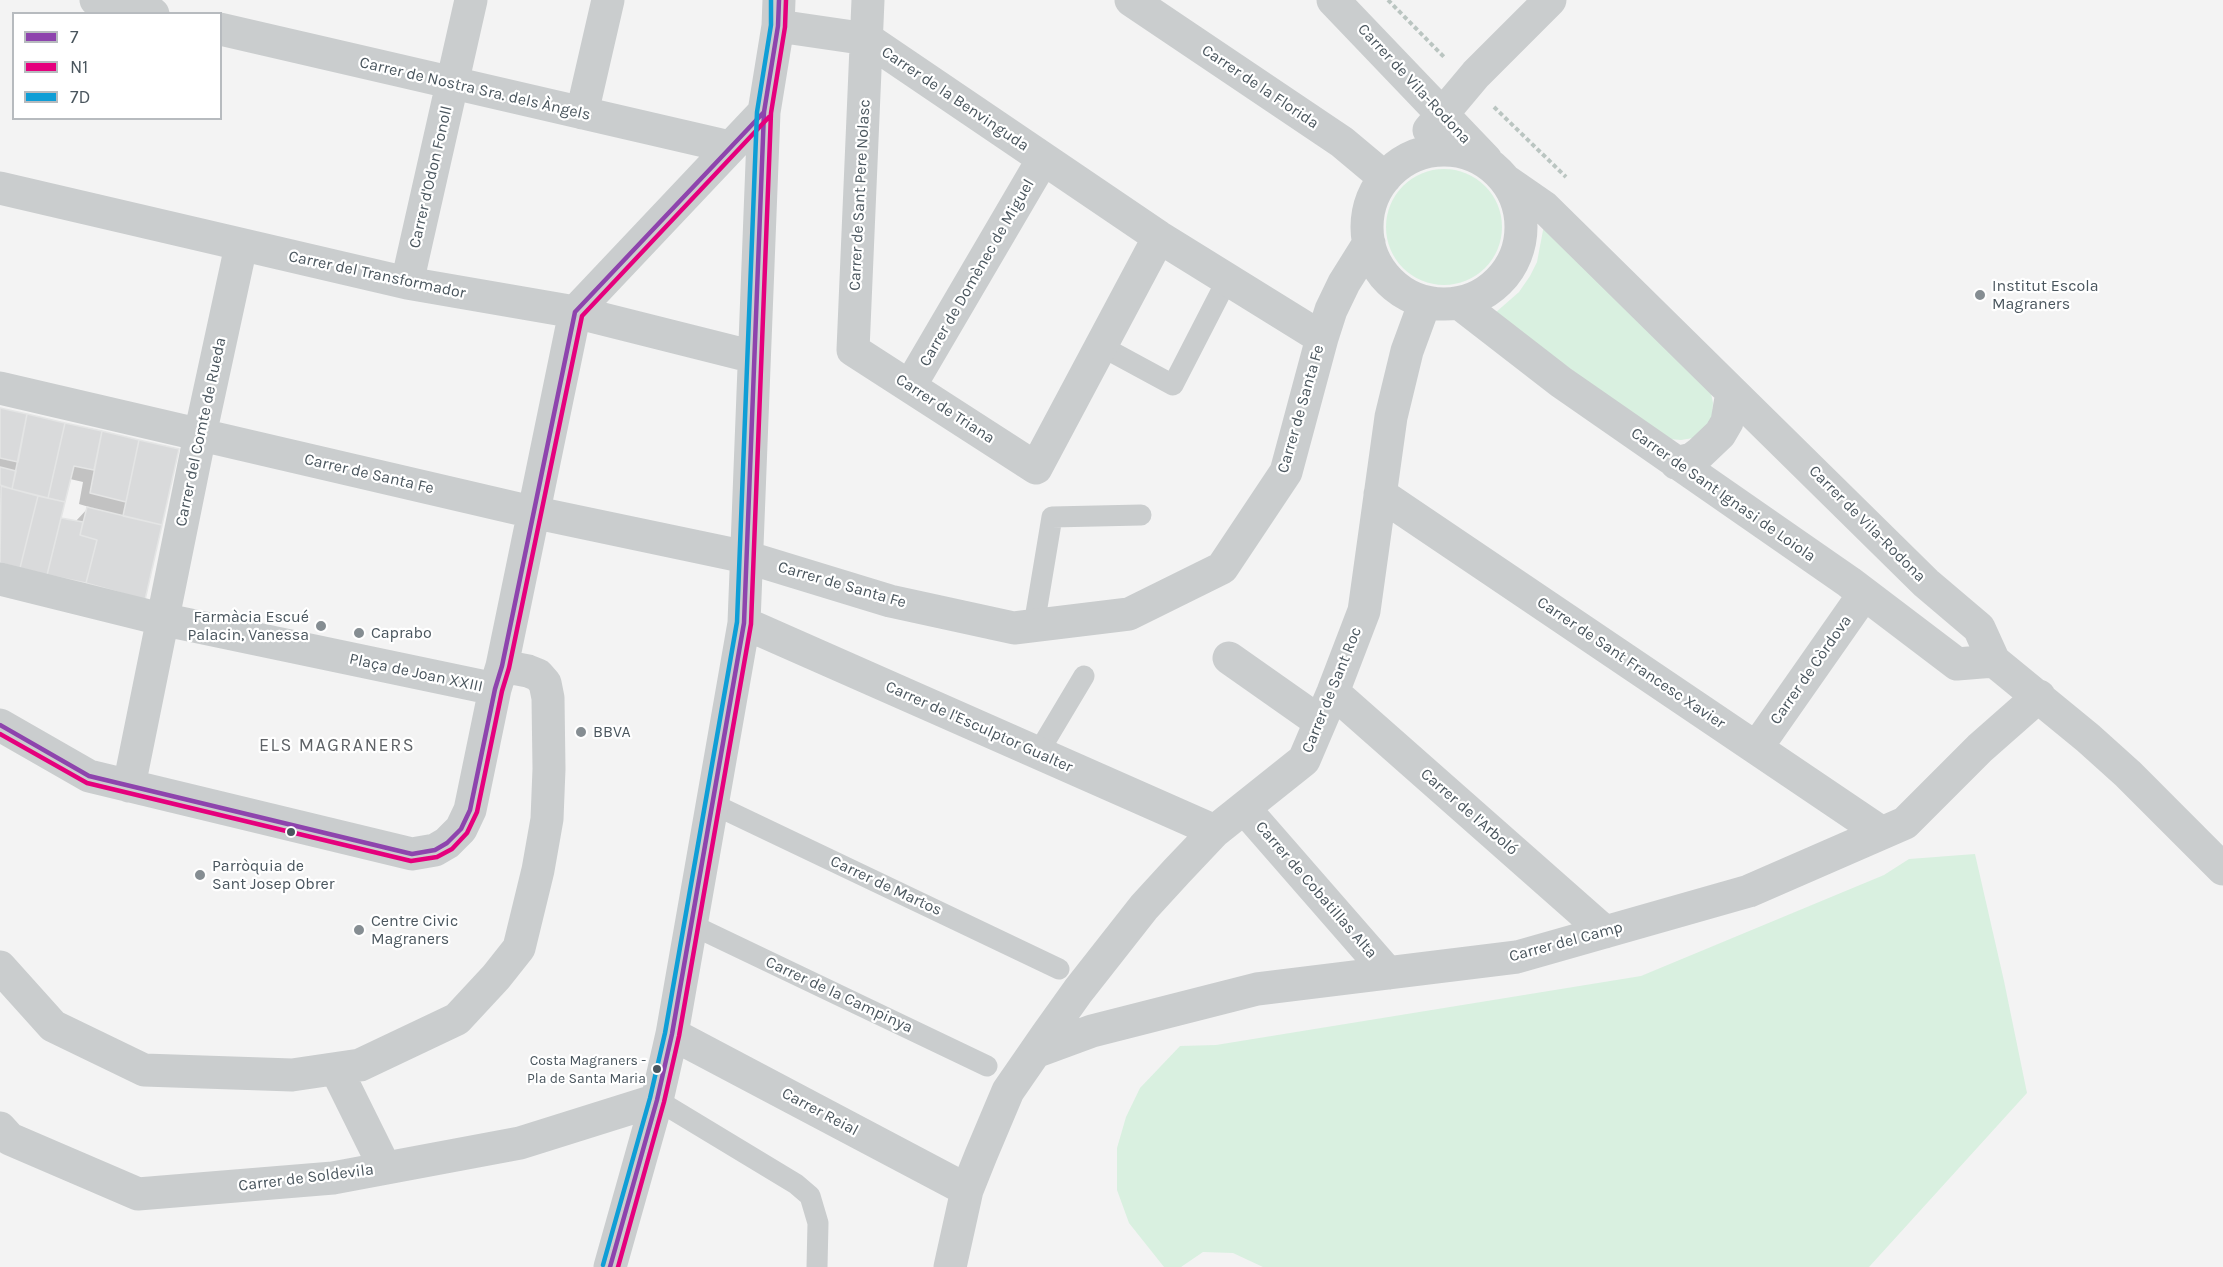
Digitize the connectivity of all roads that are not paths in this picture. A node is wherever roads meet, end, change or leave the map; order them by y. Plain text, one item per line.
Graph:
1 (96, 0) edge
2 (471, 0) edge
3 (608, 0) edge
4 (868, 0) edge
5 (1131, 0) edge
6 (1333, 0) edge
7 (1550, 0) edge
8 (145, 12) edge
9 (779, 13) edge
10 (222, 29) edge
11 (867, 39) junction
12 (452, 83) junction
13 (764, 112) junction
14 (582, 113) junction
15 (1442, 115) junction
16 (730, 147) junction
17 (1043, 159) junction
18 (1391, 172) junction
19 (1499, 174) junction
20 (0, 188) edge
21 (1159, 237) junction
22 (1369, 243) junction
23 (241, 246) junction
24 (1227, 280) junction
25 (407, 284) junction
26 (1425, 302) junction
27 (1459, 303) junction
28 (574, 312) junction
29 (1322, 338) junction
30 (1101, 345) junction
31 (853, 350) joint
32 (754, 357) junction
33 (910, 386) junction
34 (0, 388) edge
35 (1732, 392) junction
36 (200, 435) junction
37 (1676, 463) junction
38 (1380, 494) junction
39 (532, 512) junction
40 (1141, 515) dead end
41 (746, 557) junction
42 (0, 579) edge
43 (1864, 594) junction
44 (161, 619) junction
45 (744, 623) junction
46 (1034, 625) junction
47 (1229, 658) dead end
48 (1994, 661) junction
49 (1084, 676) dead end
50 (498, 677) junction
51 (1333, 692) junction
52 (2038, 696) junction
53 (1320, 722) junction
54 (0, 725) edge
55 (1757, 747) junction
56 (1038, 753) junction
57 (129, 786) junction
58 (713, 804) junction
59 (1244, 808) junction
60 (1215, 831) junction
61 (1882, 833) junction
62 (2223, 869) edge
63 (692, 925) junction
64 (1605, 932) junction
65 (0, 967) edge
66 (1059, 969) dead end
67 (1388, 973) junction
68 (672, 1034) junction
69 (1035, 1052) junction
70 (987, 1066) dead end
71 (336, 1069) junction
72 (657, 1100) junction
73 (0, 1128) edge
74 (385, 1168) junction
75 (967, 1190) junction
76 (610, 1267) edge
77 (817, 1267) edge
78 (950, 1267) edge

1 - 8 street
2 - 12 street, Carrer d'Odon Fonoll
3 - 14 street
4 - 11 street, Carrer de Sant Pere Nolasc
5 - 18 street, Carrer de la Florida
6 - 15 street, Carrer de Vila-Rodona
7 - 15 street
9 - 11 street
9 - 13 street
10 - 12 street, Carrer de Nostra Sra. dels Àngels
11 - 17 street, Carrer de la Benvinguda
11 - 31 street, Carrer de Sant Pere Nolasc
12 - 14 street, Carrer de Nostra Sra. dels Àngels
12 - 25 street, Carrer d'Odon Fonoll
13 - 16 street
13 - 32 street
14 - 16 street, Carrer de Nostra Sra. dels Àngels
15 - 18 street
15 - 19 street, Carrer de Vila-Rodona
16 - 28 street
17 - 21 street, Carrer de la Benvinguda
17 - 33 street, Carrer de Domènec de Miguel
18 - 19 street
18 - 22 street
19 - 27 street
19 - 35 street, Carrer de Vila-Rodona
20 - 23 street, Carrer del Transformador
21 - 24 street, Carrer de la Benvinguda
21 - 30 street
22 - 26 street
22 - 29 street, Carrer de Santa Fe
23 - 25 street, Carrer del Transformador
23 - 36 street, Carrer del Comte de Rueda
24 - 29 street, Carrer de la Benvinguda
24 - 30 lane
25 - 28 street, Carrer del Transformador
26 - 27 street
26 - 38 street, Carrer de Sant Roc
27 - 37 street, Carrer de Sant Ignasi de Loiola
28 - 32 street, Carrer del Transformador
28 - 39 street
29 - 46 street, Carrer de Santa Fe
30 - 33 street, Carrer de Triana
31 - 33 street, Carrer de Triana
32 - 41 street
34 - 36 street, Carrer de Santa Fe
35 - 37 street
35 - 48 street, Carrer de Vila-Rodona
36 - 39 street, Carrer de Santa Fe
36 - 44 street, Carrer del Comte de Rueda
37 - 43 street, Carrer de Sant Ignasi de Loiola
38 - 51 street, Carrer de Sant Roc
38 - 55 street, Carrer de Sant Francesc Xavier
39 - 41 street, Carrer de Santa Fe
39 - 50 street
40 - 46 lane
41 - 45 street
41 - 46 street, Carrer de Santa Fe
42 - 44 street, Plaça de Joan XXIII
43 - 48 street, Carrer de Sant Ignasi de Loiola
43 - 55 street, Carrer de Còrdova
44 - 50 street, Plaça de Joan XXIII
44 - 57 street
45 - 56 street, Carrer de l'Esculptor Gualter
45 - 58 street
47 - 53 street
48 - 52 street, Carrer de Vila-Rodona
49 - 56 lane
50 - 57 street, Plaça de Joan XXIII
50 - 71 street
51 - 53 street, Carrer de Sant Roc
51 - 64 street, Carrer de l'Arboló
52 - 61 street, Carrer del Camp
52 - 62 street, Carrer de Vila-Rodona
53 - 59 street, Carrer de Sant Roc
54 - 57 street, Plaça de Joan XXIII
55 - 61 street, Carrer de Sant Francesc Xavier
56 - 60 street, Carrer de l'Esculptor Gualter
58 - 63 street
58 - 66 lane, Carrer de Martos
59 - 60 street, Carrer de Sant Roc
59 - 67 street, Carrer de Cobatillas Alta
60 - 69 street, Carrer de Sant Roc
61 - 64 street, Carrer del Camp
63 - 68 street
63 - 70 lane, Carrer de la Campinya
64 - 67 street, Carrer del Camp
65 - 71 street
67 - 69 street, Carrer del Camp
68 - 72 street
68 - 75 street, Carrer Reial
69 - 75 street, Carrer de Sant Roc
71 - 74 street
72 - 74 street, Carrer de Soldevila
72 - 76 street
72 - 77 lane
73 - 74 street, Carrer de Soldevila
75 - 78 street, Carrer de Sant Roc

